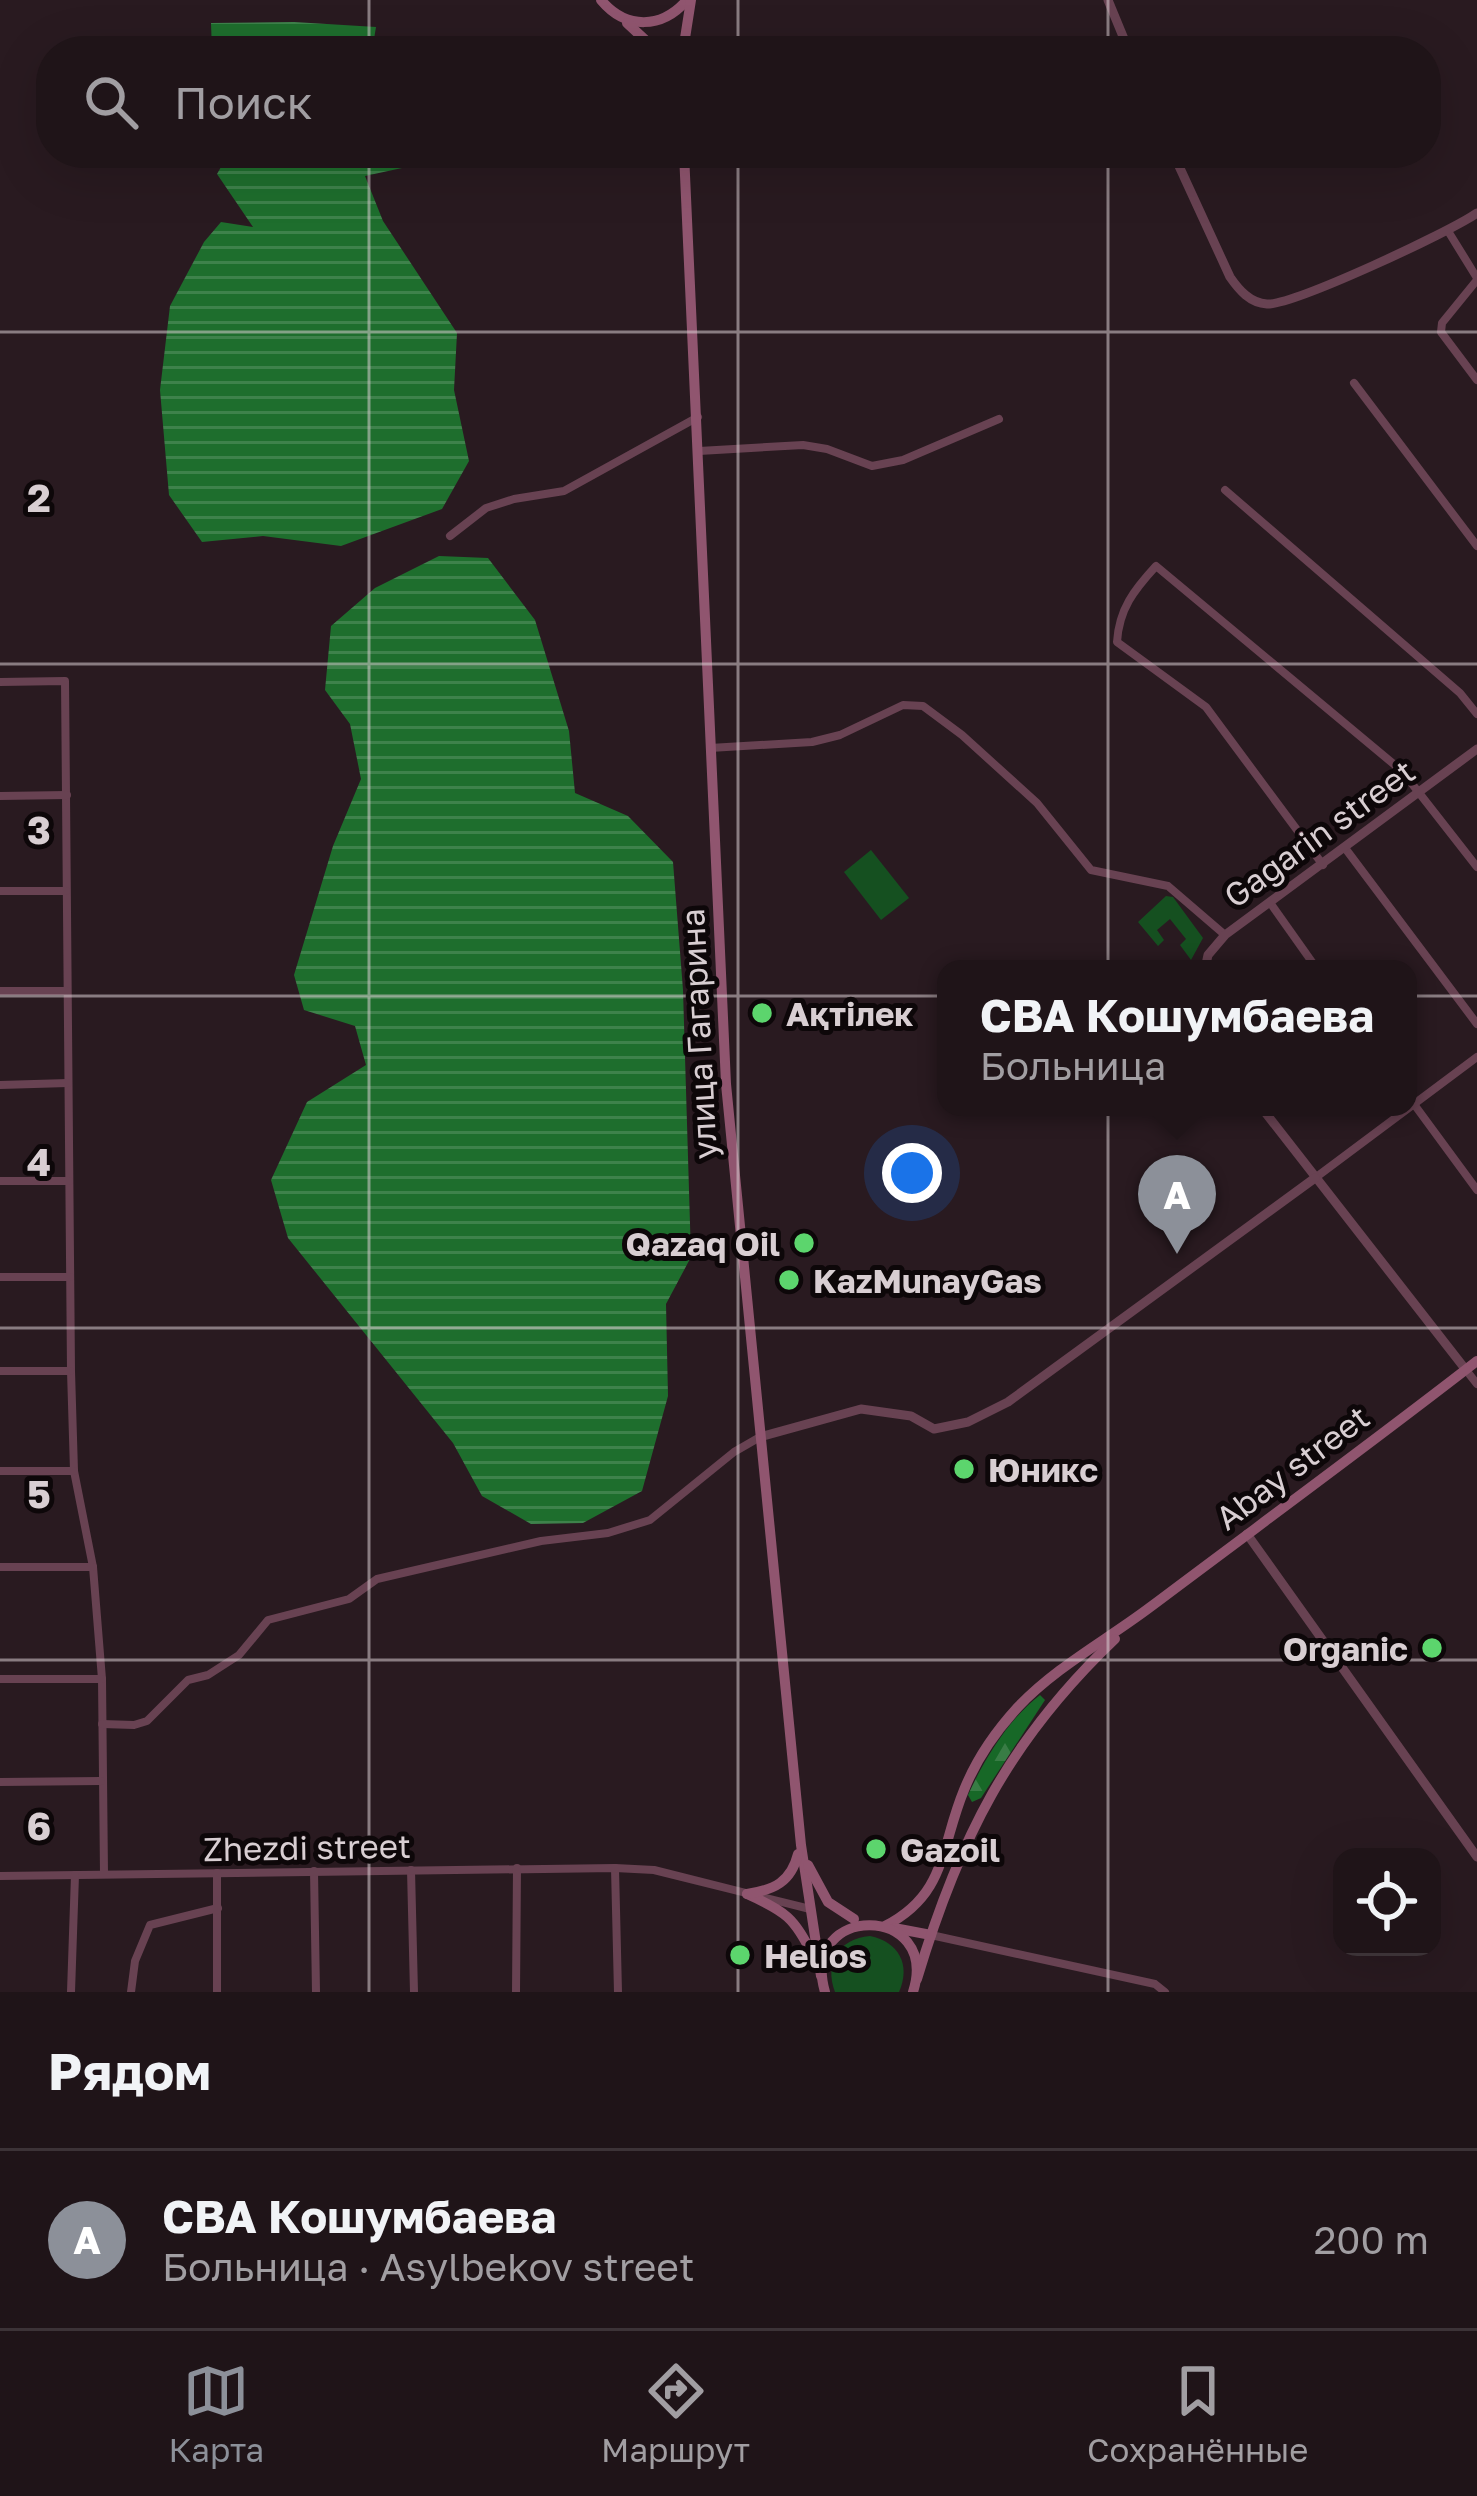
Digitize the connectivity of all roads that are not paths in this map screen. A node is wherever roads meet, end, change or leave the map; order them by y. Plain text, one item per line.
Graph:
1 (588, 0) edge
2 (601, 0) edge
3 (689, 0) edge
4 (1108, 0) edge
5 (617, 15) junction
6 (640, 36) edge
7 (685, 36) edge
8 (1124, 36) edge
9 (685, 168) edge
10 (1180, 168) edge
11 (1477, 213) edge
12 (1448, 231) junction
13 (1477, 279) edge
14 (1477, 380) edge
15 (1354, 383) dead end
16 (698, 417) junction
17 (999, 419) dead end
18 (699, 451) junction
19 (1225, 490) dead end
20 (450, 536) dead end
21 (1477, 546) edge
22 (0, 682) edge
23 (1477, 714) edge
24 (710, 748) junction
25 (1477, 749) edge
26 (1420, 792) junction
27 (68, 795) junction
28 (0, 796) edge
29 (1345, 848) junction
30 (1323, 865) junction
31 (1477, 867) edge
32 (0, 891) edge
33 (66, 891) junction
34 (1271, 904) junction
35 (1226, 935) junction
36 (1207, 960) edge
37 (1311, 960) edge
38 (68, 991) junction
39 (0, 992) edge
40 (1477, 1024) edge
41 (1477, 1057) edge
42 (68, 1083) junction
43 (0, 1085) edge
44 (1417, 1104) edge
45 (1417, 1109) edge
46 (1268, 1116) edge
47 (1401, 1116) edge
48 (1315, 1178) junction
49 (0, 1181) edge
50 (69, 1181) junction
51 (1477, 1190) edge
52 (0, 1276) edge
53 (70, 1277) junction
54 (1472, 1365) edge
55 (0, 1371) edge
56 (71, 1371) junction
57 (1477, 1384) edge
58 (760, 1437) junction
59 (0, 1471) edge
60 (74, 1471) junction
61 (1247, 1534) junction
62 (0, 1567) edge
63 (93, 1567) junction
64 (1139, 1616) junction
65 (0, 1679) edge
66 (103, 1679) junction
67 (102, 1724) junction
68 (101, 1780) junction
69 (0, 1782) edge
70 (801, 1845) junction
71 (1477, 1857) edge
72 (517, 1868) junction
73 (615, 1868) junction
74 (412, 1870) junction
75 (314, 1871) junction
76 (217, 1873) junction
77 (104, 1874) junction
78 (75, 1875) junction
79 (0, 1876) edge
80 (747, 1894) junction
81 (218, 1907) junction
82 (810, 1909) junction
83 (854, 1919) junction
84 (880, 1925) junction
85 (931, 1935) junction
86 (821, 1976) junction
87 (915, 1986) edge
88 (71, 1992) edge
89 (131, 1992) edge
90 (217, 1992) edge
91 (316, 1992) edge
92 (414, 1992) edge
93 (516, 1992) edge
94 (618, 1992) edge
95 (825, 1992) edge
96 (1165, 1992) edge

1 - 5 main road
2 - 5 main road
3 - 5 main road
3 - 7 main road
4 - 8 street
5 - 6 main road
9 - 16 main road, улица Гагарина
10 - 12 street
11 - 12 street
12 - 13 street
13 - 14 street
15 - 21 street
16 - 18 main road, улица Гагарина
16 - 20 street
17 - 18 street
18 - 24 main road, улица Гагарина
19 - 23 street
22 - 27 street
24 - 35 street
24 - 58 main road, улица Гагарина
25 - 26 street, Gagarin street
26 - 29 street, Gagarin street
26 - 30 street
26 - 31 street
27 - 28 street
27 - 33 street
29 - 30 street, Gagarin street
29 - 40 street
30 - 34 street, Gagarin street
32 - 33 street
33 - 38 street
34 - 35 street, Gagarin street
34 - 37 street
35 - 36 street, Gagarin street
38 - 39 street
38 - 42 street
41 - 44 street
42 - 43 street
42 - 50 street
45 - 51 street
46 - 48 street
47 - 48 street
48 - 54 street
48 - 58 street
49 - 50 street
50 - 53 street
52 - 53 street
53 - 56 street
54 - 57 street
54 - 61 main road, Abay street
55 - 56 street
56 - 60 street
58 - 67 street
58 - 70 main road, улица Гагарина
59 - 60 street
60 - 63 street
61 - 64 main road, Abay street
61 - 71 street
62 - 63 street
63 - 66 street
64 - 84 main road
64 - 85 main road
65 - 66 street
66 - 67 street
67 - 68 street
68 - 69 street
68 - 77 street
70 - 80 main road
70 - 82 main road, улица Гагарина
70 - 83 main road
72 - 73 street, Zhezdi street
72 - 74 street, Zhezdi street
72 - 93 street
73 - 80 street, Zhezdi street
73 - 94 street
74 - 75 street, Zhezdi street
74 - 92 street
75 - 76 street, Zhezdi street
75 - 91 street
76 - 77 street, Zhezdi street
76 - 81 street
77 - 78 street, Zhezdi street
78 - 79 street, Zhezdi street
78 - 88 street
80 - 82 street, Zhezdi street
80 - 86 main road
81 - 89 street
81 - 90 street
82 - 83 main road
82 - 86 main road, улица Гагарина
83 - 84 main road
84 - 85 main road
84 - 86 main road
84 - 87 main road
85 - 87 main road
85 - 96 street
86 - 95 main road

